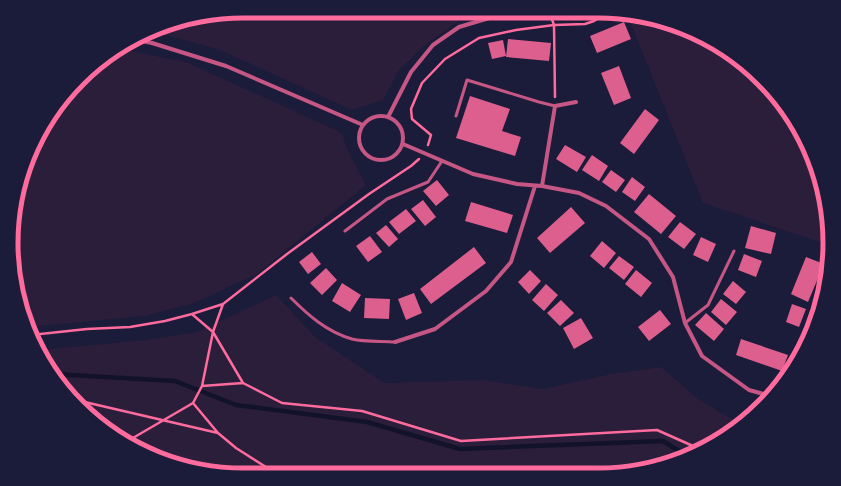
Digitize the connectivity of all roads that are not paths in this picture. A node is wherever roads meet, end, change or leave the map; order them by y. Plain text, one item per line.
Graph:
1 (489, 18) edge
2 (143, 41) edge
3 (576, 102) dead end
4 (555, 106) junction
5 (456, 116) dead end
6 (388, 117) junction
7 (363, 125) junction
8 (402, 144) junction
9 (442, 161) junction
10 (535, 186) junction
11 (542, 186) junction
12 (345, 231) dead end
13 (734, 251) dead end
14 (291, 298) dead end
15 (685, 323) junction
16 (395, 342) joint
17 (764, 394) edge

1 - 6 street
2 - 7 street
3 - 4 street
4 - 5 lane
4 - 11 street
6 - 7 street
6 - 8 street
7 - 8 street
8 - 9 street
9 - 10 street
9 - 12 lane
10 - 11 street
10 - 16 street
11 - 15 street
13 - 15 lane
14 - 16 lane
15 - 17 street

